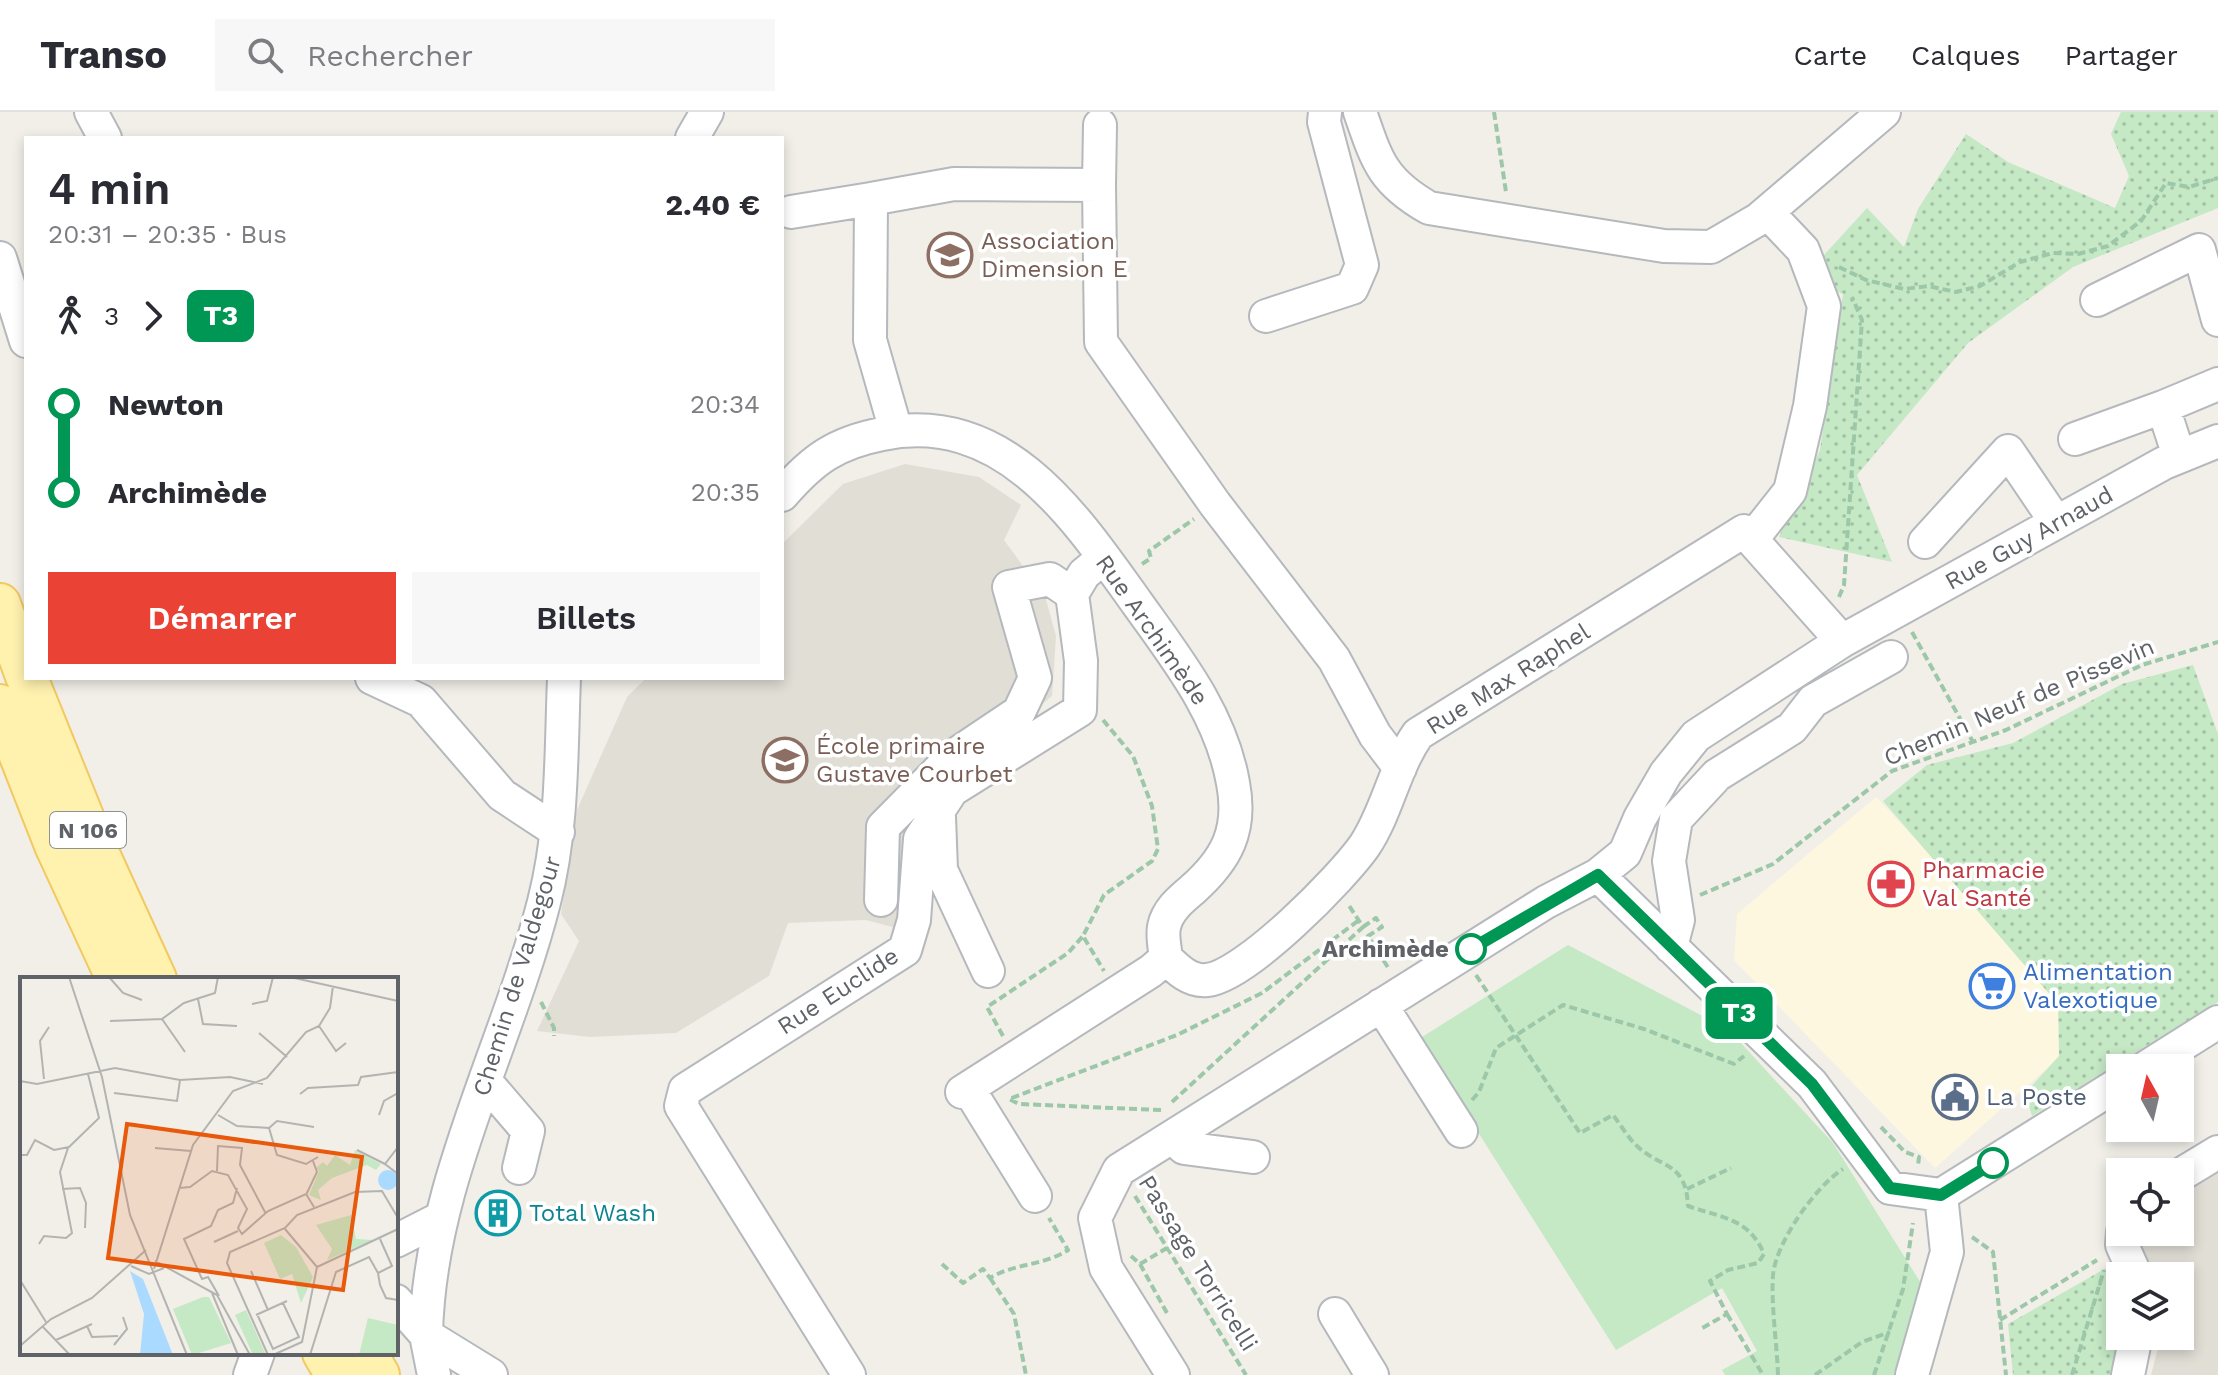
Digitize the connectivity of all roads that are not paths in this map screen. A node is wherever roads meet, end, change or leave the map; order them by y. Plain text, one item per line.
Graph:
1 (91, 112) edge
2 (116, 112) edge
3 (707, 112) edge
4 (1325, 112) edge
5 (1360, 112) edge
6 (1884, 112) edge
7 (1100, 125) dead end
8 (106, 136) edge
9 (108, 136) edge
10 (693, 136) edge
11 (1099, 185) junction
12 (871, 199) junction
13 (791, 212) dead end
14 (1767, 212) junction
15 (0, 258) edge
16 (2097, 300) dead end
17 (1266, 316) dead end
18 (2218, 320) edge
19 (24, 335) edge
20 (2218, 384) edge
21 (2163, 407) junction
22 (896, 431) junction
23 (2075, 439) dead end
24 (2218, 441) edge
25 (2179, 456) junction
26 (784, 493) edge
27 (2056, 522) junction
28 (1752, 539) junction
29 (1925, 542) dead end
30 (1103, 558) junction
31 (1072, 594) junction
32 (0, 604) edge
33 (1835, 633) junction
34 (1891, 657) dead end
35 (24, 671) edge
36 (27, 680) edge
37 (376, 680) edge
38 (564, 680) edge
39 (0, 705) edge
40 (1400, 768) junction
41 (939, 810) junction
42 (558, 832) junction
43 (1598, 875) junction
44 (881, 900) dead end
45 (1671, 947) junction
46 (1166, 958) junction
47 (988, 971) dead end
48 (116, 977) edge
49 (155, 977) edge
50 (1381, 1005) junction
51 (2218, 1022) edge
52 (2167, 1054) edge
53 (486, 1082) junction
54 (2106, 1092) edge
55 (1171, 1117) junction
56 (1457, 1125) road end
57 (2218, 1152) edge
58 (1253, 1157) dead end
59 (2194, 1167) edge
60 (519, 1168) dead end
61 (1941, 1195) junction
62 (1035, 1196) road end
63 (439, 1219) junction
64 (398, 1240) edge
65 (398, 1303) edge
66 (1335, 1314) dead end
67 (426, 1335) junction
68 (2133, 1350) edge
69 (257, 1355) edge
70 (270, 1355) edge
71 (324, 1355) edge
72 (367, 1355) edge
73 (250, 1375) edge
74 (275, 1375) edge
75 (336, 1375) edge
76 (379, 1375) edge
77 (434, 1375) edge
78 (491, 1375) edge
79 (849, 1375) edge
80 (1173, 1375) edge
81 (1372, 1375) edge
82 (1912, 1375) edge
83 (2128, 1375) edge

1 - 8 street
2 - 9 street
3 - 10 street
4 - 17 street
5 - 14 street
6 - 14 street
7 - 11 street
11 - 12 street
11 - 40 street
12 - 13 street
12 - 22 street
14 - 28 street
15 - 19 street
16 - 18 street
20 - 21 street
21 - 23 street
21 - 25 street
22 - 26 street, Rue Archimède
22 - 30 street, Rue Archimède
24 - 25 street, Rue Guy Arnaud
25 - 27 street, Rue Guy Arnaud
27 - 29 street
27 - 33 street, Rue Guy Arnaud
28 - 33 street
28 - 40 street, Rue Max Raphel
30 - 31 street
30 - 46 street, Rue Archimède
31 - 41 street, Rue Euclide
31 - 44 street
32 - 35 main road, N 106
33 - 43 street
34 - 45 street
36 - 49 main road, N 106
37 - 42 street
38 - 42 street, Chemin de Valdegour
39 - 48 main road, N 106
40 - 46 street
41 - 47 street
41 - 79 street, Rue Euclide
42 - 53 street, Chemin de Valdegour
43 - 45 street
43 - 50 street
45 - 61 street
46 - 62 street
50 - 55 street
50 - 56 street
51 - 52 street
53 - 60 street
53 - 63 street, Chemin de Valdegour
54 - 61 street
55 - 58 street
55 - 80 street
57 - 59 street
61 - 82 street
63 - 64 street
63 - 67 street, Chemin de Valdegour
65 - 67 street
66 - 81 street
67 - 77 street, Chemin de Valdegour
67 - 78 street
68 - 83 street
69 - 73 street
70 - 74 street
71 - 75 main road
72 - 76 main road

